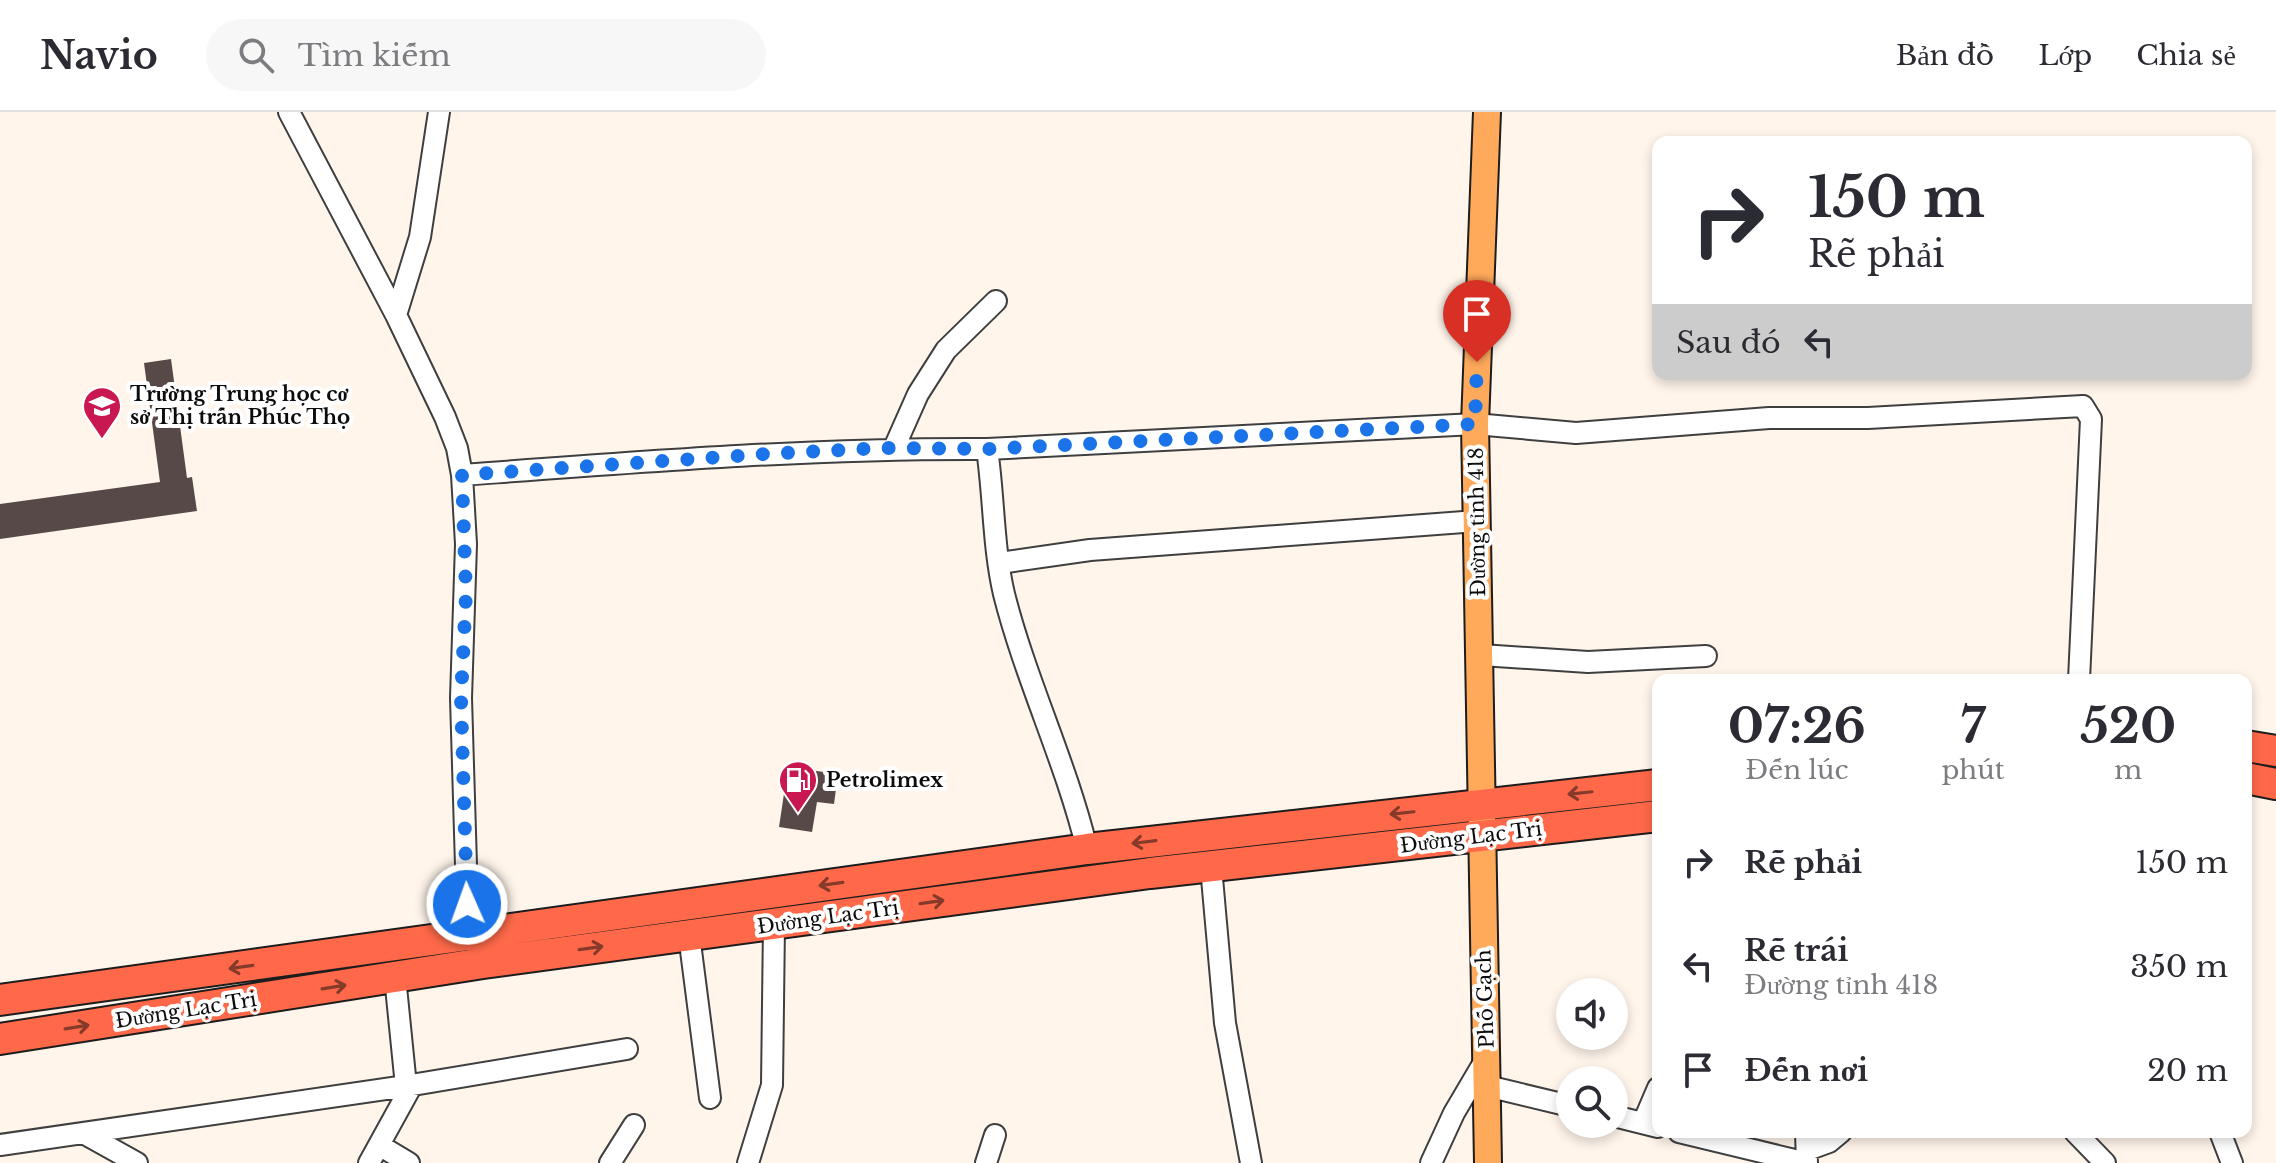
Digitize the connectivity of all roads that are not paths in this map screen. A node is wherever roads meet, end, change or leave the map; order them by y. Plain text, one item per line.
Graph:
1 (289, 112) edge
2 (439, 112) edge
3 (1487, 112) edge
4 (996, 301) dead end
5 (396, 315) junction
6 (1475, 424) junction
7 (894, 448) junction
8 (987, 449) junction
9 (462, 475) junction
10 (1477, 521) junction
11 (1000, 563) junction
12 (1481, 655) junction
13 (1706, 656) dead end
14 (2079, 674) edge
15 (2252, 747) edge
16 (2276, 751) edge
17 (2252, 779) edge
18 (2276, 784) edge
19 (1652, 786) edge
20 (1480, 805) junction
21 (1652, 817) edge
22 (1481, 836) junction
23 (1087, 849) junction
24 (1211, 867) junction
25 (774, 924) junction
26 (468, 933) junction
27 (689, 935) junction
28 (395, 977) junction
29 (0, 1000) edge
30 (0, 1039) edge
31 (627, 1049) dead end
32 (1487, 1056) junction
33 (409, 1085) junction
34 (1487, 1086) junction
35 (710, 1098) dead end
36 (1556, 1103) edge
37 (1628, 1119) edge
38 (634, 1125) dead end
39 (1651, 1125) edge
40 (85, 1134) junction
41 (995, 1135) dead end
42 (1704, 1138) edge
43 (1834, 1138) edge
44 (2081, 1138) edge
45 (2222, 1138) edge
46 (1806, 1141) edge
47 (0, 1145) edge
48 (374, 1154) edge
49 (137, 1163) edge
50 (409, 1163) edge
51 (610, 1163) edge
52 (748, 1163) edge
53 (986, 1163) edge
54 (1251, 1163) edge
55 (1431, 1163) edge
56 (1488, 1163) edge
57 (2105, 1163) edge
58 (2232, 1163) edge

1 - 5 street
2 - 5 street
3 - 6 main road, Đường tỉnh 418
4 - 7 street
5 - 9 street
6 - 8 street
6 - 10 main road, Đường tỉnh 418
6 - 14 street
7 - 8 street
7 - 9 street
8 - 11 street
9 - 26 street
10 - 11 street
10 - 12 main road, Đường tỉnh 418
11 - 23 street
12 - 13 street
12 - 20 main road, Đường tỉnh 418
15 - 16 highway
17 - 18 highway
19 -> 20 highway, Đường Lạc Trị
20 - 22 main road, Đường tỉnh 418
20 -> 23 highway, Đường Lạc Trị
21 - 22 highway, Đường Lạc Trị
22 - 24 highway, Đường Lạc Trị
22 - 32 main road, Phố Gạch
23 -> 26 highway, Đường Lạc Trị
25 -> 24 highway, Đường Lạc Trị
24 - 54 street
25 - 27 highway, Đường Lạc Trị
25 - 52 street
26 -> 29 highway, Đường Lạc Trị
28 -> 27 highway, Đường Lạc Trị
27 - 35 street
30 -> 28 highway, Đường Lạc Trị
28 - 33 street
31 - 33 street
32 - 34 main road, Phố Gạch
32 - 55 street
33 - 40 street
33 - 48 street
34 - 36 street
34 - 56 main road, Phố Gạch
37 - 39 street
38 - 51 street
40 - 47 street
40 - 49 street
41 - 53 street
42 - 46 street
43 - 46 street
44 - 57 street
45 - 58 street
48 - 50 street

